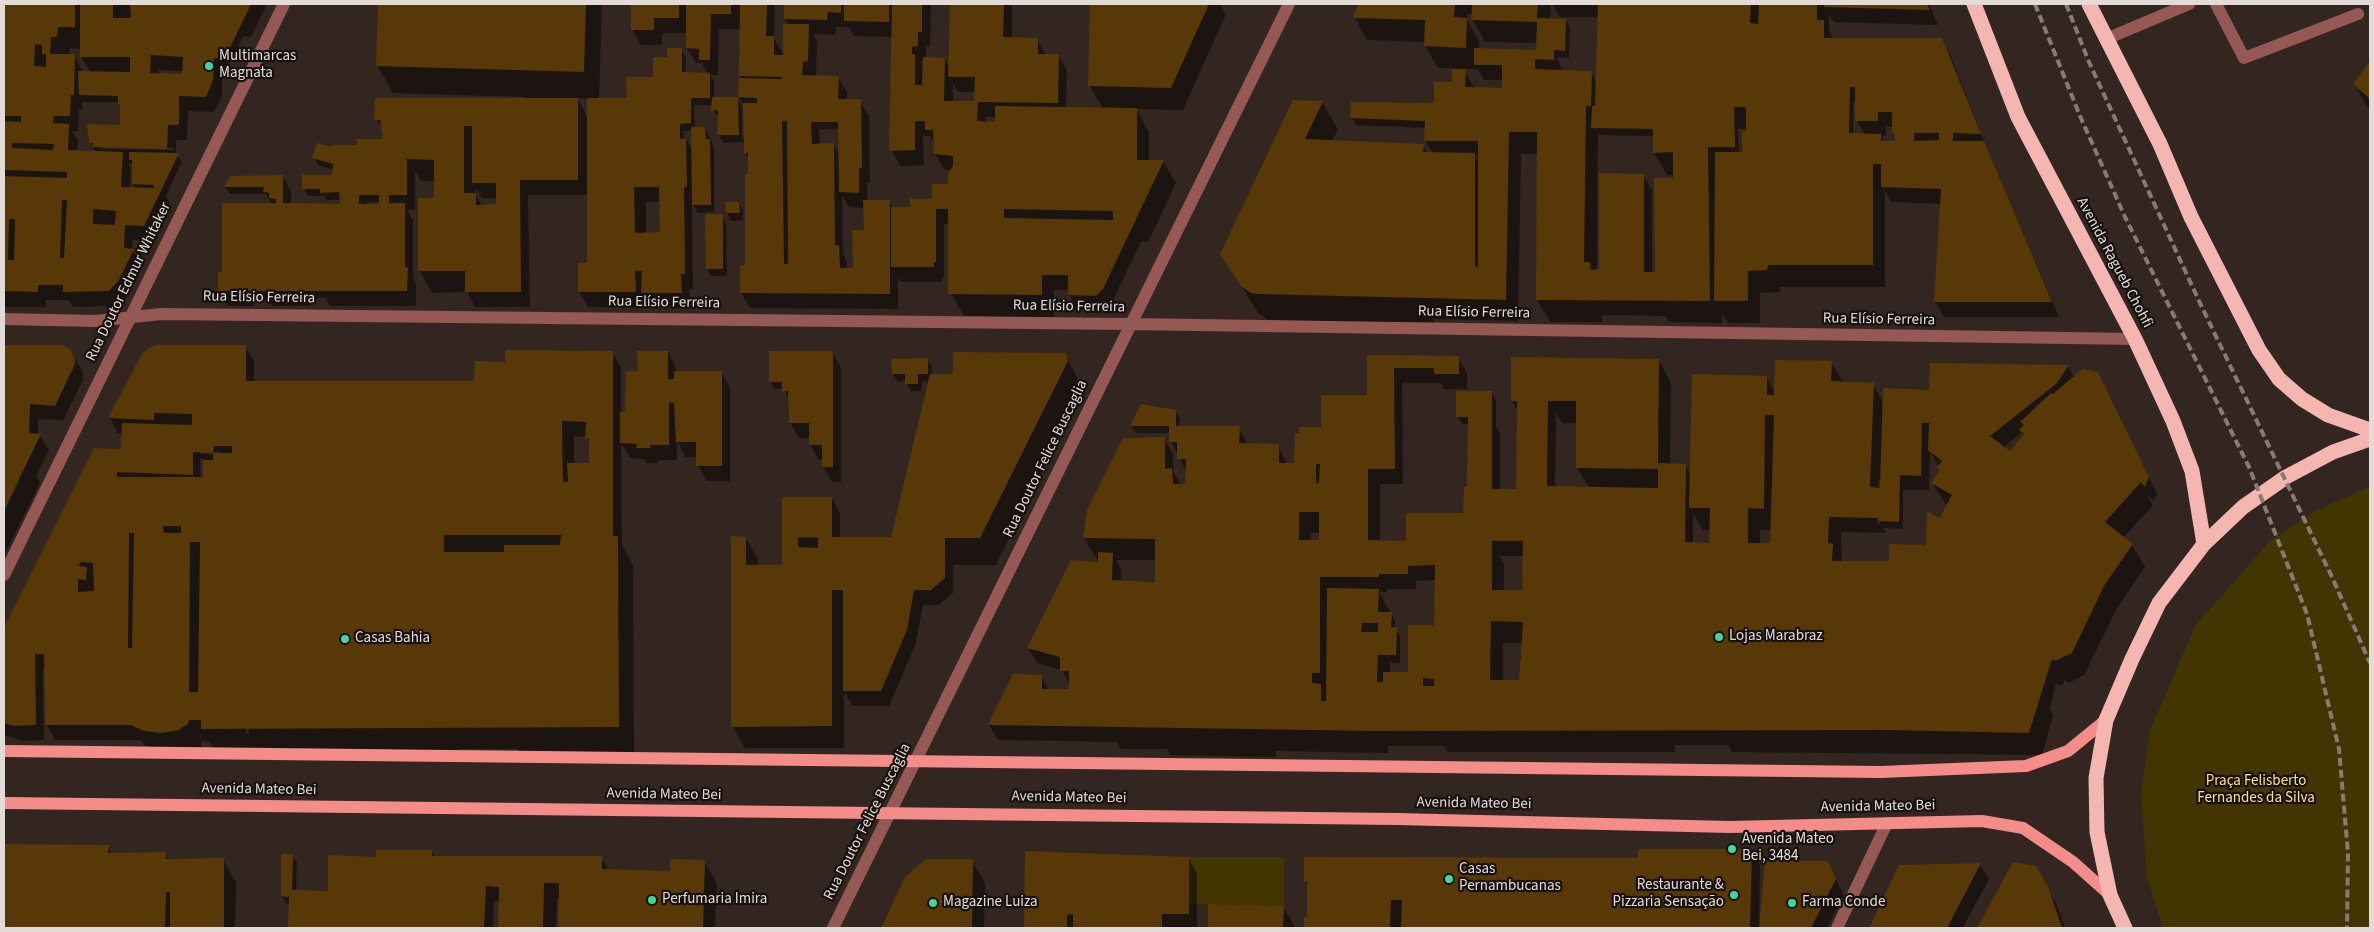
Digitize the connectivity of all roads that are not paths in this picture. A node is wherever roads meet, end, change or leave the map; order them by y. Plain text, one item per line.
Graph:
1 (284, 4) edge
2 (1289, 4) edge
3 (1974, 4) edge
4 (2089, 4) edge
5 (2189, 4) edge
6 (2216, 4) edge
7 (2358, 14) dead end
8 (2106, 40) junction
9 (129, 317) junction
10 (4, 319) edge
11 (1129, 324) junction
12 (2135, 339) junction
13 (2370, 430) edge
14 (2370, 439) edge
15 (2204, 544) junction
16 (4, 575) edge
17 (2106, 720) junction
18 (4, 751) edge
19 (916, 760) junction
20 (4, 803) edge
21 (891, 813) junction
22 (1887, 823) junction
23 (2110, 895) junction
24 (833, 928) edge
25 (1837, 928) edge
26 (2125, 928) edge

1 - 9 street, Rua Doutor Edmur Whitaker
2 - 11 street, Rua Doutor Felice Buscaglia
3 - 12 highway, Avenida Ragueb Chohfi
4 - 8 highway
5 - 8 street
6 - 7 street
8 - 13 highway
9 - 10 street, Rua Elísio Ferreira
9 - 11 street, Rua Elísio Ferreira
9 - 16 street, Rua Doutor Edmur Whitaker
11 - 12 street, Rua Elísio Ferreira
11 - 19 street, Rua Doutor Felice Buscaglia
12 - 15 highway, Avenida Ragueb Chohfi
14 - 15 highway
15 - 17 highway
17 - 19 main road
17 - 23 highway
18 - 19 main road
19 - 21 street, Rua Doutor Felice Buscaglia
20 - 21 main road, Avenida Mateo Bei
21 - 22 main road, Avenida Mateo Bei
21 - 24 street, Rua Doutor Felice Buscaglia
22 - 23 main road, Avenida Mateo Bei
22 - 25 street
23 - 26 highway

